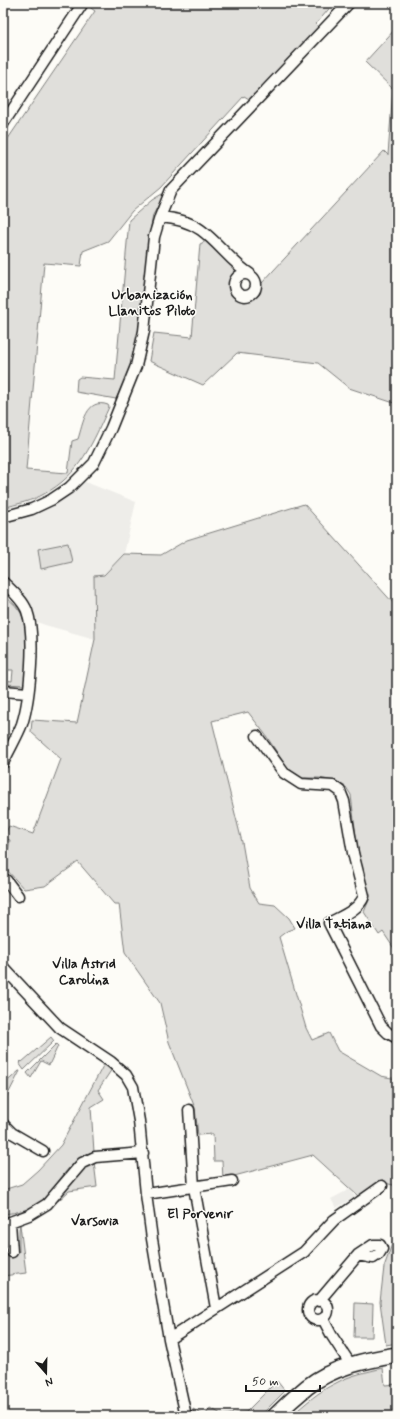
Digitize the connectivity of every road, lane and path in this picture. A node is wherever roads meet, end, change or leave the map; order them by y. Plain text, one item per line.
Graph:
1 (83, 3) edge
2 (349, 3) edge
3 (3, 124) edge
4 (160, 217) junction
5 (242, 271) dead end
6 (3, 517) edge
7 (3, 582) edge
8 (3, 691) edge
9 (28, 693) junction
10 (257, 736) dead end
11 (3, 763) edge
12 (3, 881) edge
13 (18, 896) dead end
14 (4, 970) edge
15 (397, 1038) edge
16 (189, 1110) dead end
17 (3, 1124) edge
18 (43, 1151) dead end
19 (143, 1153) junction
20 (232, 1181) dead end
21 (382, 1186) dead end
22 (194, 1187) junction
23 (146, 1194) junction
24 (12, 1252) dead end
25 (358, 1255) dead end
26 (319, 1300) junction
27 (216, 1308) junction
28 (323, 1319) junction
29 (169, 1338) junction
30 (397, 1355) edge
31 (351, 1365) junction
32 (186, 1416) edge
33 (275, 1416) edge

1 - 3 street
2 - 4 street
4 - 5 street
4 - 6 street
7 - 9 street
8 - 9 street
9 - 11 street
10 - 15 street
12 - 13 street
14 - 19 street
16 - 22 street
17 - 18 street
19 - 23 street
19 - 24 street
20 - 22 street
21 - 27 street
22 - 23 street
22 - 27 street
23 - 29 street
25 - 26 street
26 - 28 street
26 - 28 street
27 - 29 street
28 - 31 street
29 - 32 street
30 - 31 highway
31 - 33 highway

